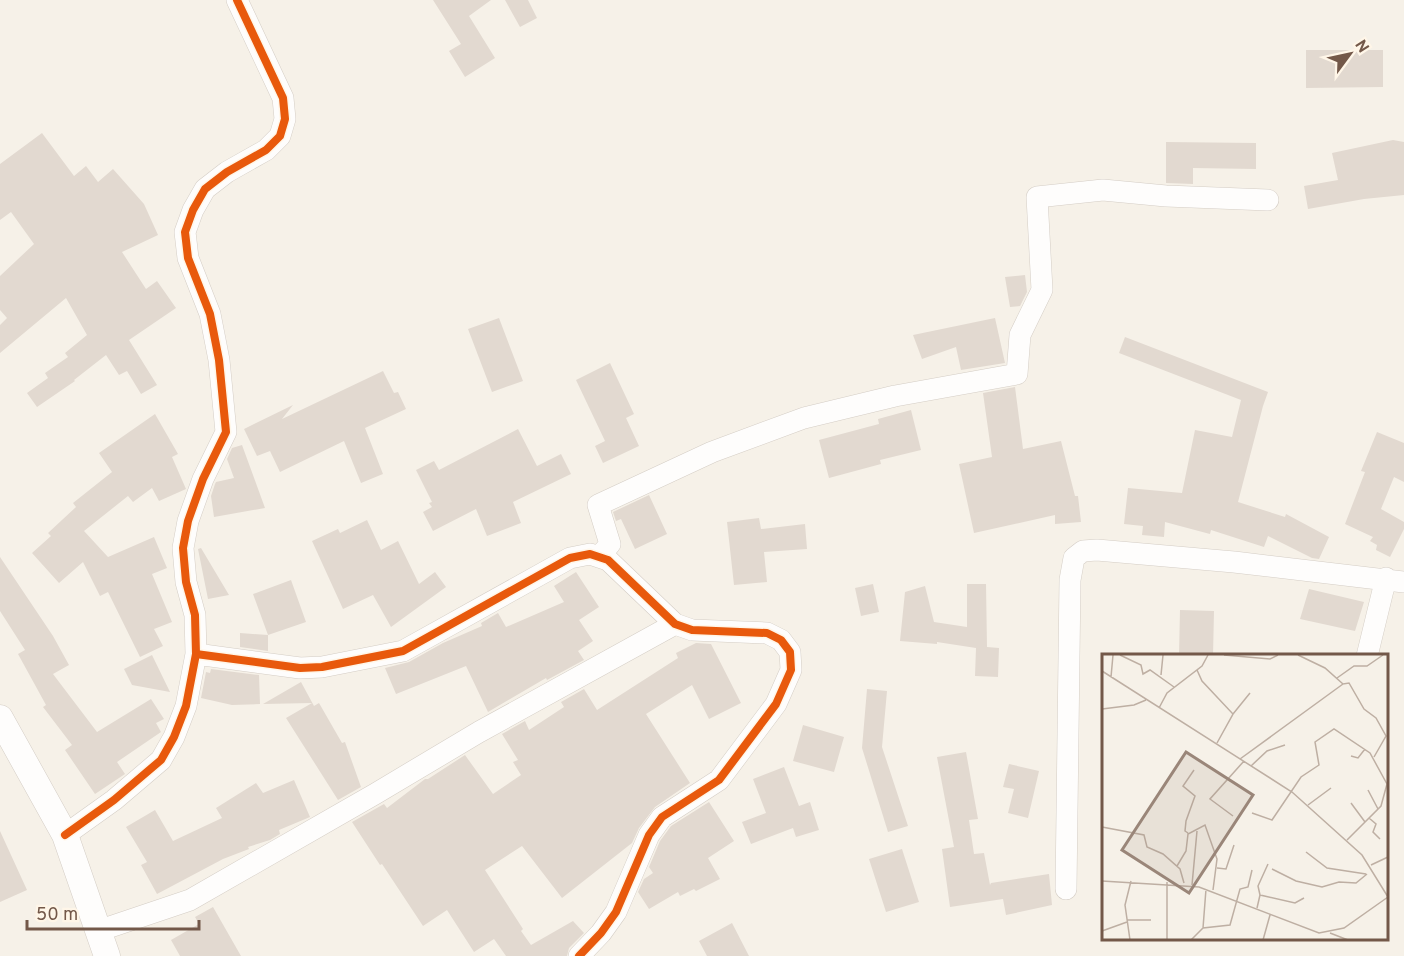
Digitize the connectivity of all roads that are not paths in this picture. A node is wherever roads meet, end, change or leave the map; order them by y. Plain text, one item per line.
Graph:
1 (237, 0) edge
2 (1268, 200) dead end
3 (599, 557) junction
4 (1395, 580) edge
5 (675, 624) junction
6 (196, 654) junction
7 (1368, 654) edge
8 (0, 718) edge
9 (65, 835) junction
10 (1066, 889) dead end
11 (98, 931) junction
12 (107, 956) edge
13 (579, 956) edge

1 - 6 street
2 - 3 street
3 - 5 street
3 - 6 street
4 - 7 street
4 - 10 street
5 - 11 street
5 - 13 street
6 - 9 street
8 - 9 street
9 - 11 street
11 - 12 street

